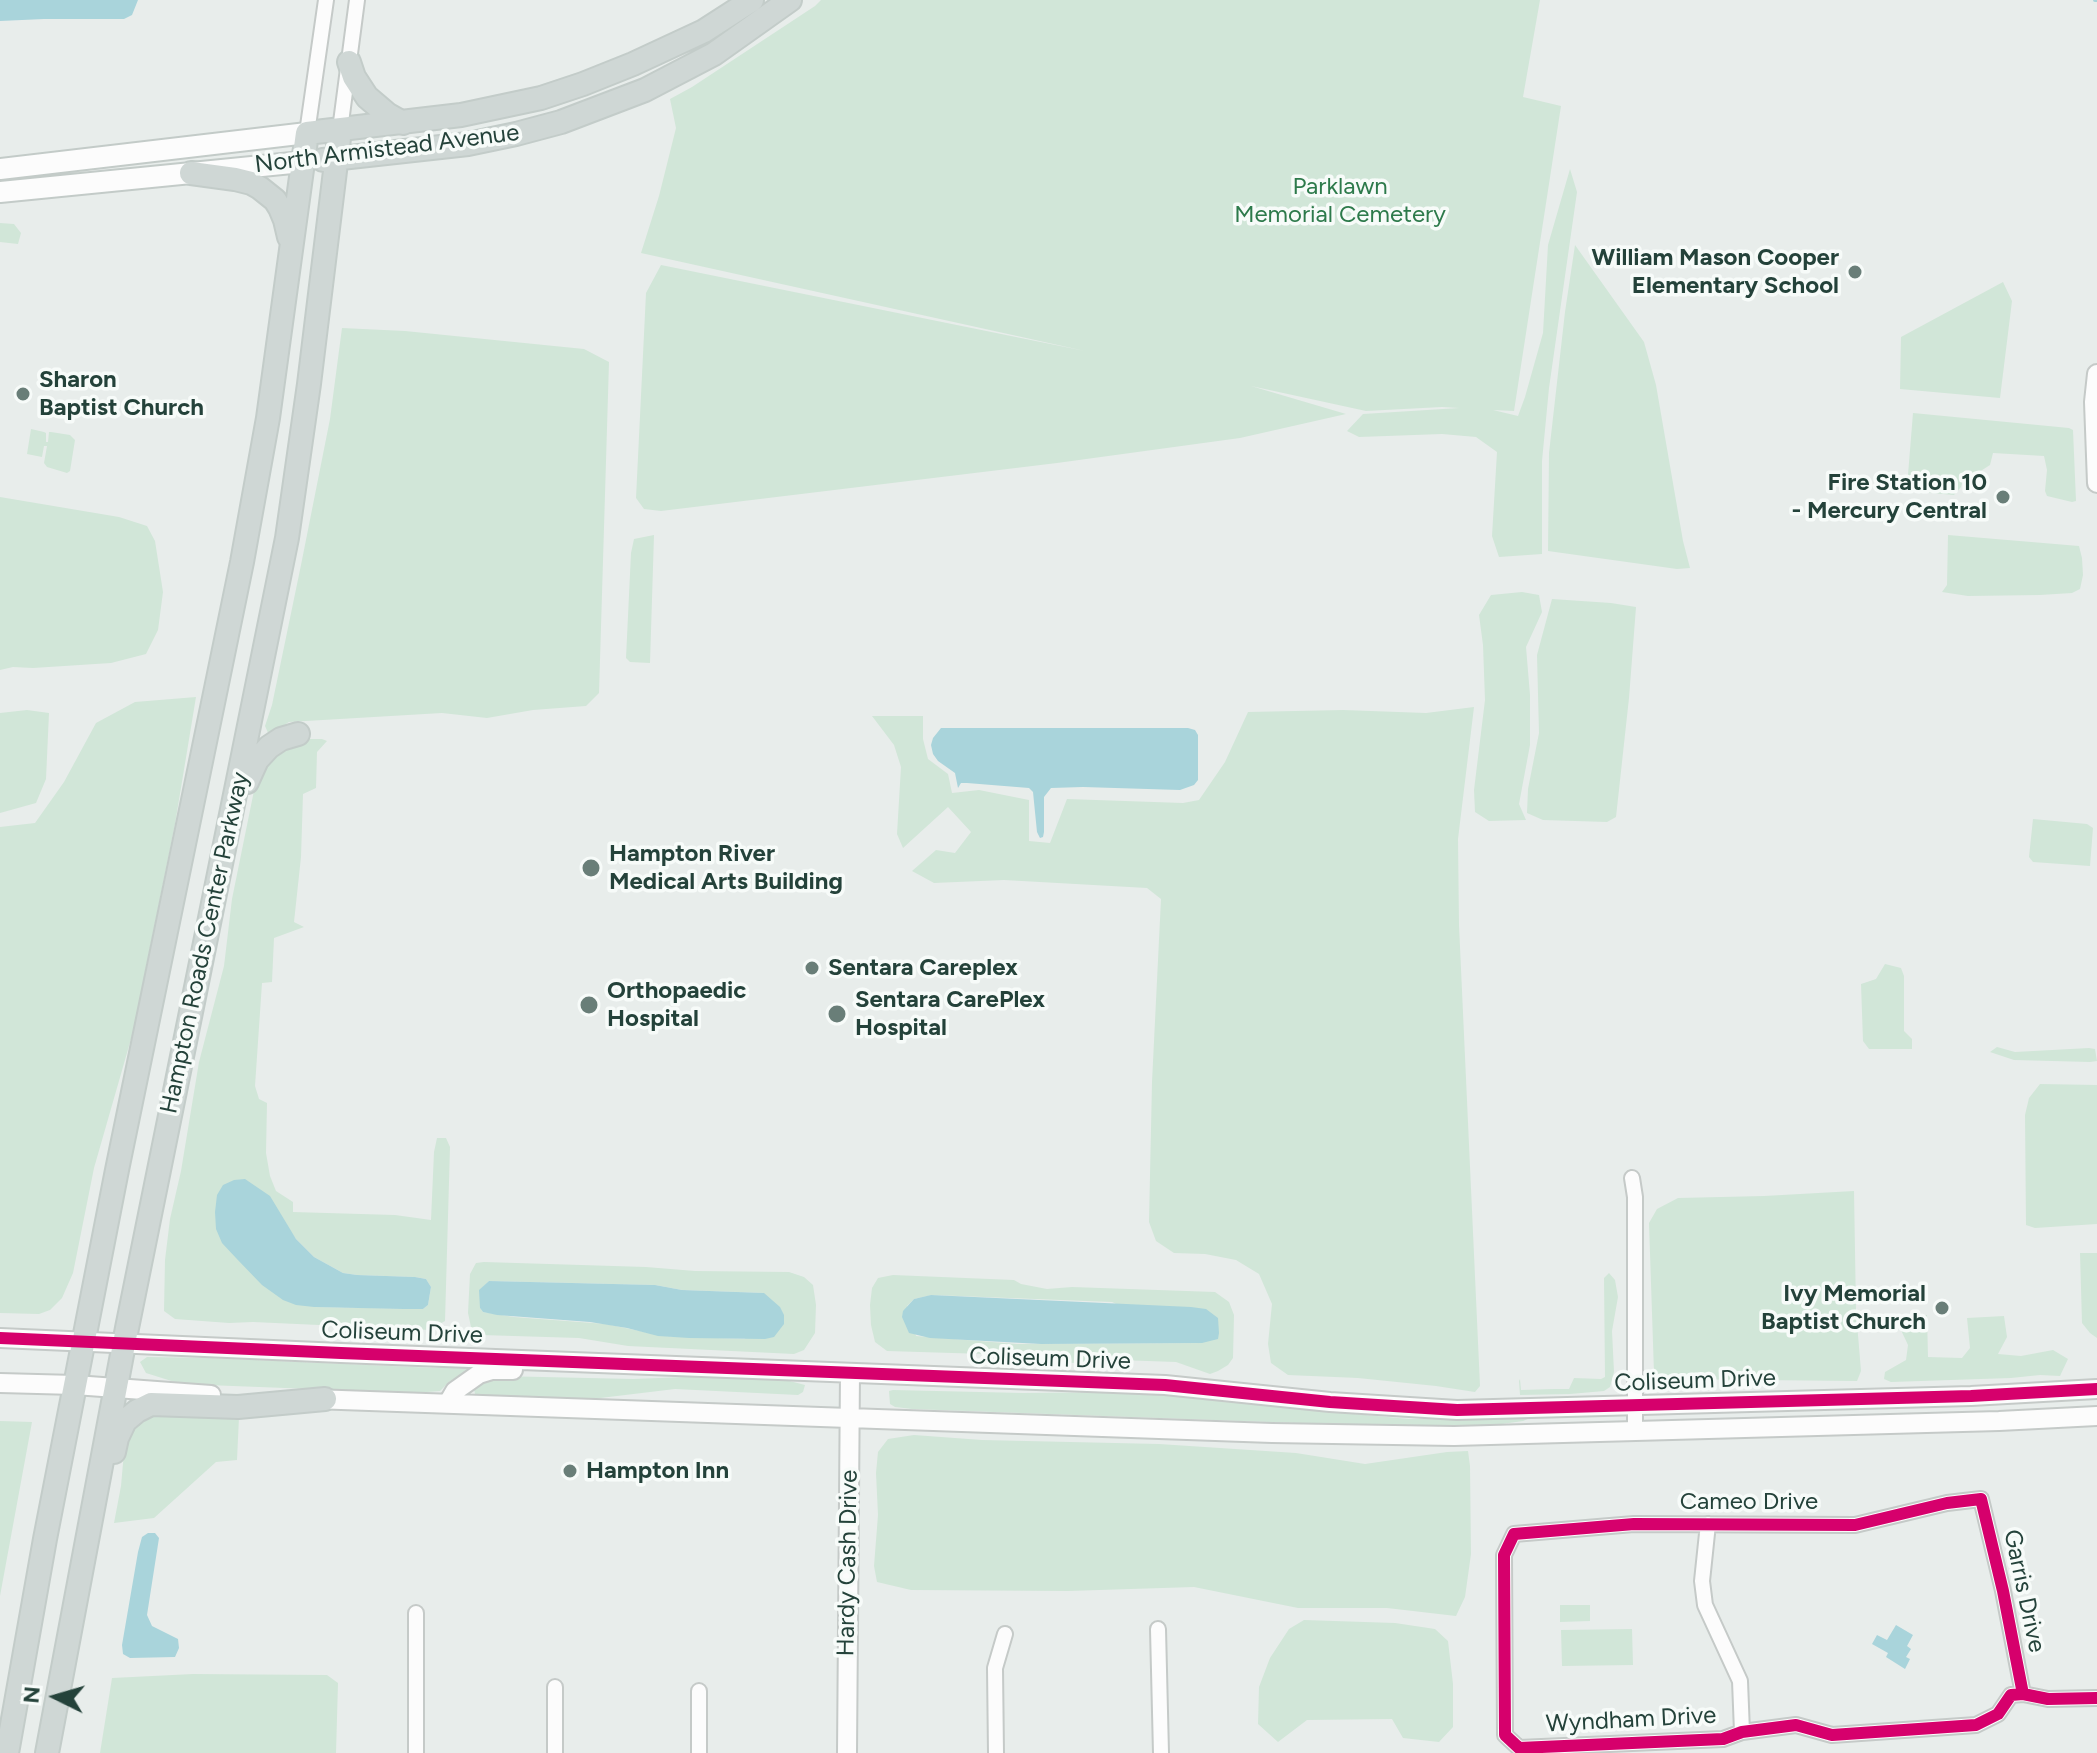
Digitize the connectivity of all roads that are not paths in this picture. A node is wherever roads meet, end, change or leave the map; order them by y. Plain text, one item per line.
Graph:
1 (326, 0) edge
2 (357, 0) edge
3 (752, 0) edge
4 (790, 0) edge
5 (349, 62) junction
6 (403, 123) junction
7 (340, 130) junction
8 (307, 133) junction
9 (425, 149) junction
10 (336, 158) junction
11 (302, 162) junction
12 (0, 169) edge
13 (191, 173) junction
14 (0, 192) edge
15 (291, 250) junction
16 (2097, 374) edge
17 (309, 384) junction
18 (2097, 483) edge
19 (298, 734) dead end
20 (196, 988) junction
21 (1632, 1178) dead end
22 (0, 1338) edge
23 (84, 1342) junction
24 (124, 1344) junction
25 (719, 1366) junction
26 (850, 1373) junction
27 (0, 1383) edge
28 (75, 1385) junction
29 (115, 1388) junction
30 (2097, 1389) edge
31 (325, 1399) junction
32 (448, 1403) junction
33 (1635, 1405) junction
34 (2097, 1416) edge
35 (850, 1417) junction
36 (1635, 1432) junction
37 (1981, 1499) joint
38 (1708, 1524) junction
39 (1514, 1534) joint
40 (416, 1613) dead end
41 (1158, 1629) dead end
42 (1005, 1634) dead end
43 (65, 1655) junction
44 (555, 1687) dead end
45 (699, 1691) dead end
46 (2023, 1694) junction
47 (2097, 1698) edge
48 (1742, 1732) junction
49 (7, 1753) edge
50 (47, 1753) edge
51 (416, 1753) edge
52 (555, 1753) edge
53 (699, 1753) edge
54 (847, 1753) edge
55 (996, 1753) edge
56 (1161, 1753) edge

1 - 8 street
2 - 5 street
3 - 6 main road, North Armistead Avenue
4 - 9 main road, North Armistead Avenue
5 - 6 main road
5 - 7 street
6 - 7 main road, North Armistead Avenue
7 - 8 main road, North Armistead Avenue
7 - 10 main road, Hampton Roads Center Parkway
8 - 11 main road, Hampton Roads Center Parkway
8 - 12 main road, North Armistead Avenue
9 - 10 main road, North Armistead Avenue
9 - 17 main road
10 - 11 main road, North Armistead Avenue
10 - 17 main road, Hampton Roads Center Parkway
11 - 13 main road, North Armistead Avenue
11 - 15 main road, Hampton Roads Center Parkway
13 - 14 main road, North Armistead Avenue
13 - 15 main road
15 - 23 main road, Hampton Roads Center Parkway
16 - 18 street
17 - 20 main road, Hampton Roads Center Parkway
19 - 20 main road
20 - 24 main road, Hampton Roads Center Parkway
21 - 33 street
22 - 23 street, Coliseum Drive
23 - 24 street, Coliseum Drive
23 - 28 main road, Hampton Roads Center Parkway
24 - 25 street, Coliseum Drive
24 - 29 main road, Hampton Roads Center Parkway
25 - 26 street, Coliseum Drive
25 - 32 street
26 - 33 street, Coliseum Drive
26 - 35 street, Hardy Cash Drive
27 - 28 street, Coliseum Drive
28 - 29 street, Coliseum Drive
28 - 49 main road, Hampton Roads Center Parkway
29 - 31 street, Coliseum Drive
29 - 43 main road, Hampton Roads Center Parkway
30 - 33 street, Coliseum Drive
31 - 32 street, Coliseum Drive
31 - 43 main road
32 - 35 street, Coliseum Drive
33 - 36 street
34 - 36 street, Coliseum Drive
35 - 36 street, Coliseum Drive
35 - 54 street, Hardy Cash Drive
37 - 38 street, Cameo Drive
37 - 46 street, Garris Drive
38 - 39 street, Cameo Drive
38 - 48 street
39 - 48 street, Wyndham Drive
40 - 51 street
41 - 56 street
42 - 55 street
43 - 50 main road, Hampton Roads Center Parkway
44 - 52 street
45 - 53 street
46 - 47 street
46 - 48 street, Wyndham Drive

